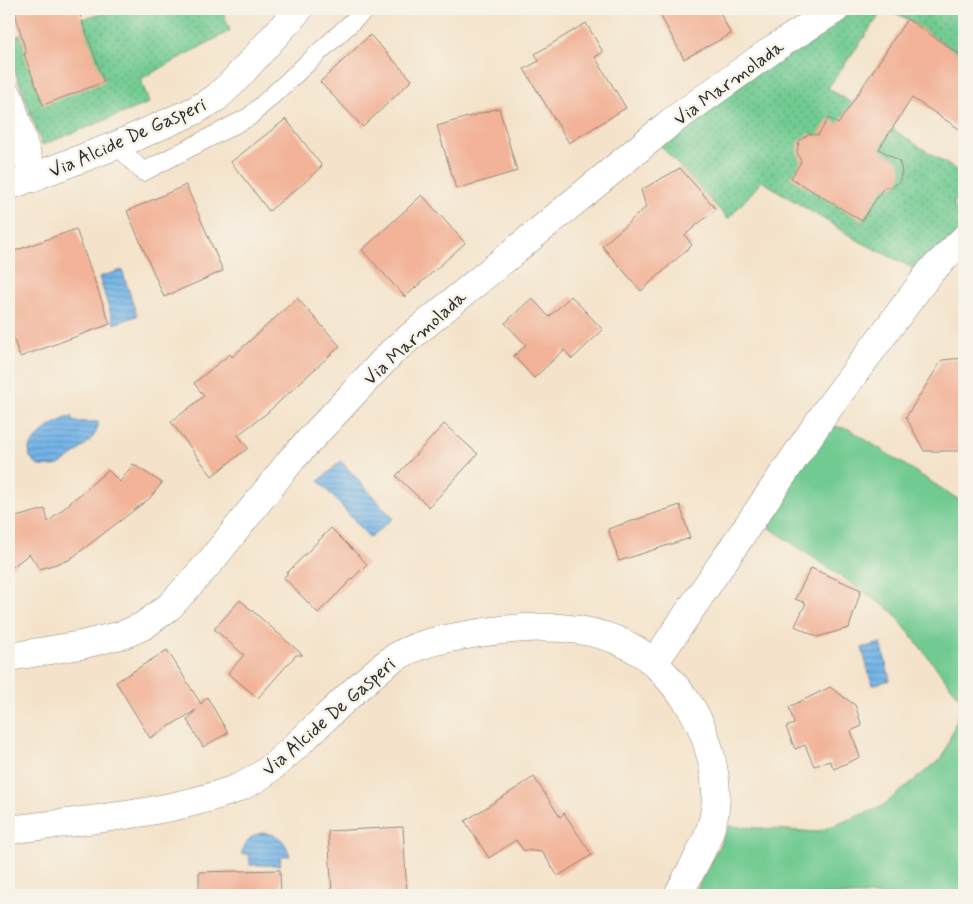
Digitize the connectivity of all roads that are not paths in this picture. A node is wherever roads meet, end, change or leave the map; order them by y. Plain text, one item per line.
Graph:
1 (299, 9) edge
2 (366, 9) edge
3 (836, 9) edge
4 (9, 97) edge
5 (116, 145) junction
6 (34, 178) junction
7 (9, 186) edge
8 (964, 239) edge
9 (9, 657) edge
10 (654, 663) junction
11 (9, 830) edge
12 (678, 895) edge

1 - 5 street, Via Alcide De Gasperi
2 - 5 lane
3 - 9 street, Via Marmolada
4 - 6 street
5 - 6 street, Via Alcide De Gasperi
6 - 7 street, Via Alcide De Gasperi
8 - 10 street
10 - 11 street, Via Alcide De Gasperi
10 - 12 street, Via Alcide De Gasperi

